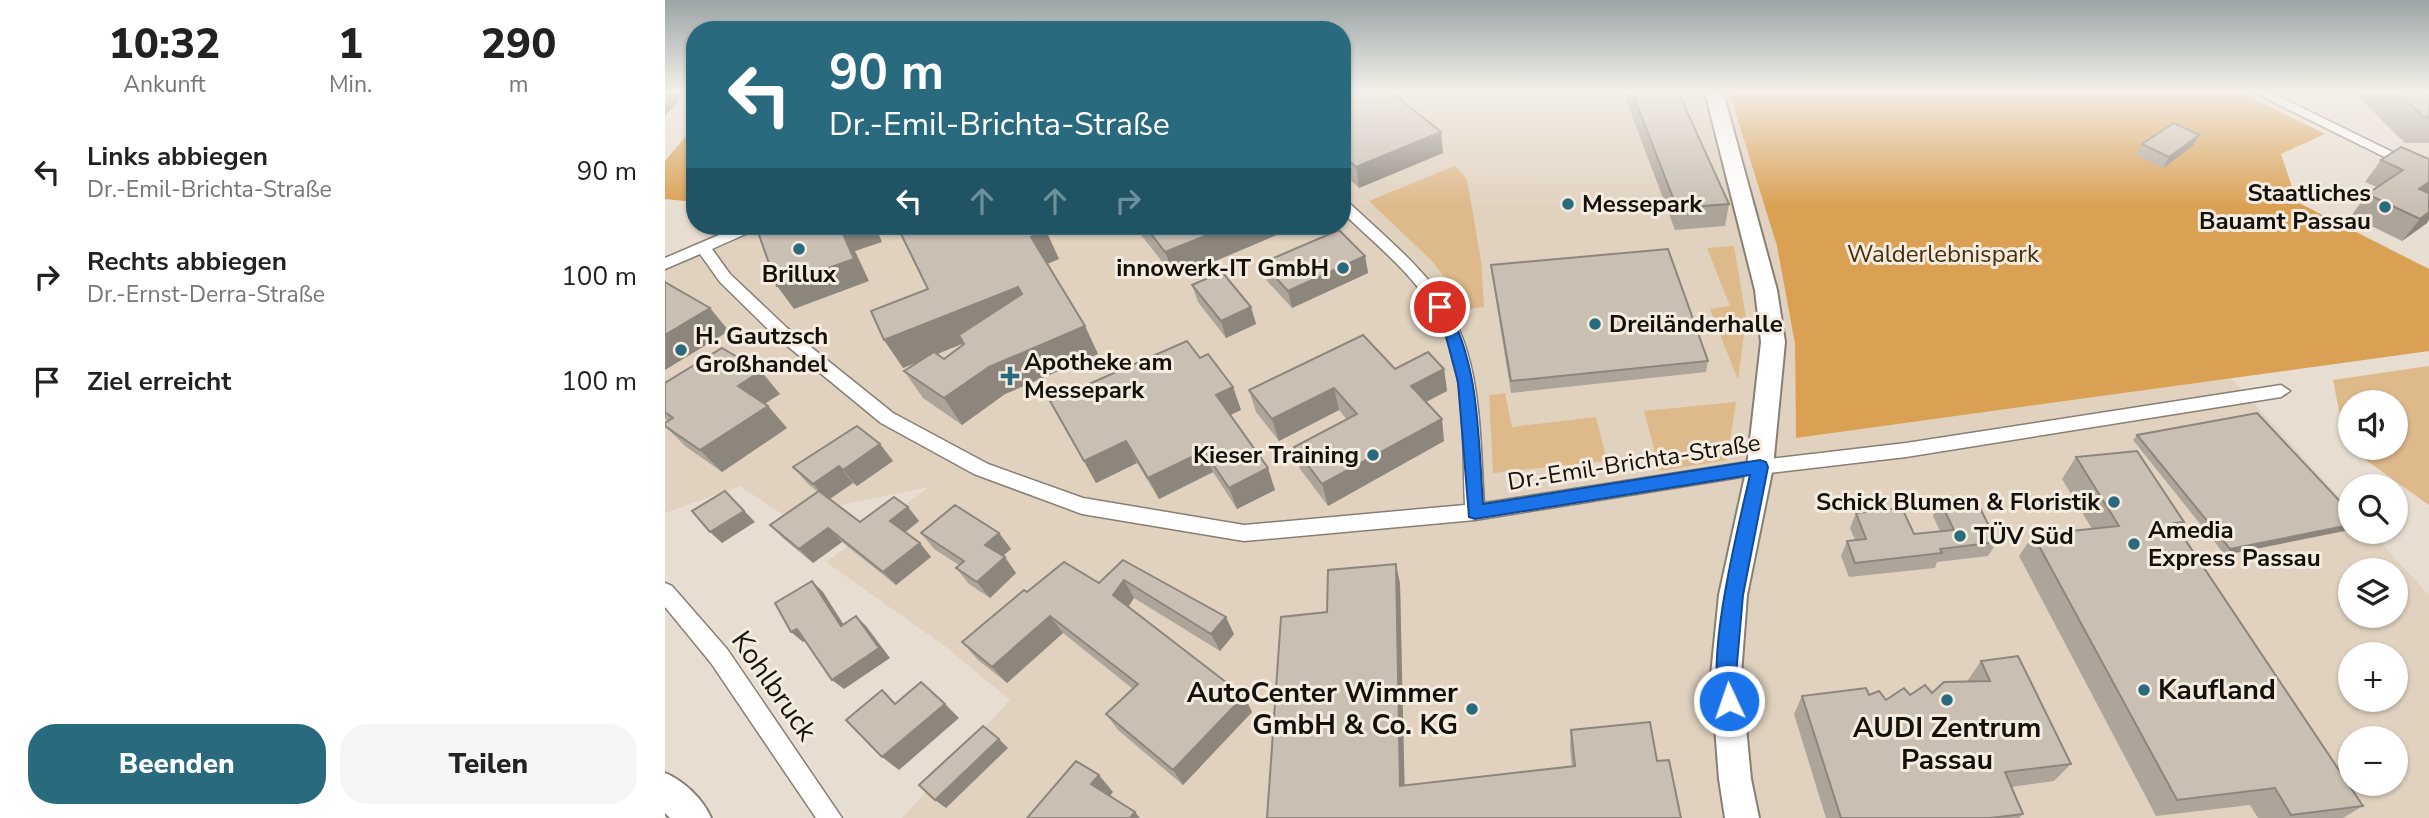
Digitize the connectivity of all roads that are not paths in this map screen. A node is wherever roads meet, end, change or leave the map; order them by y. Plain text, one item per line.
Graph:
1 (1724, 130) edge
2 (2337, 130) edge
3 (2429, 175) edge
4 (1351, 213) edge
5 (731, 235) edge
6 (703, 247) junction
7 (665, 264) edge
8 (2281, 391) dead end
9 (1760, 467) junction
10 (1475, 512) junction
11 (665, 592) edge
12 (665, 790) edge
13 (694, 818) edge
14 (830, 818) edge
15 (1742, 818) edge

1 - 9 main road
2 - 3 street
4 - 10 street
5 - 6 street
6 - 7 street
6 - 10 street, Dr.-Emil-Brichta-Straße
8 - 9 street, Dr.-Emil-Brichta-Straße
9 - 10 street, Dr.-Emil-Brichta-Straße
9 - 15 main road
11 - 14 street, Kohlbruck
12 - 13 main road

